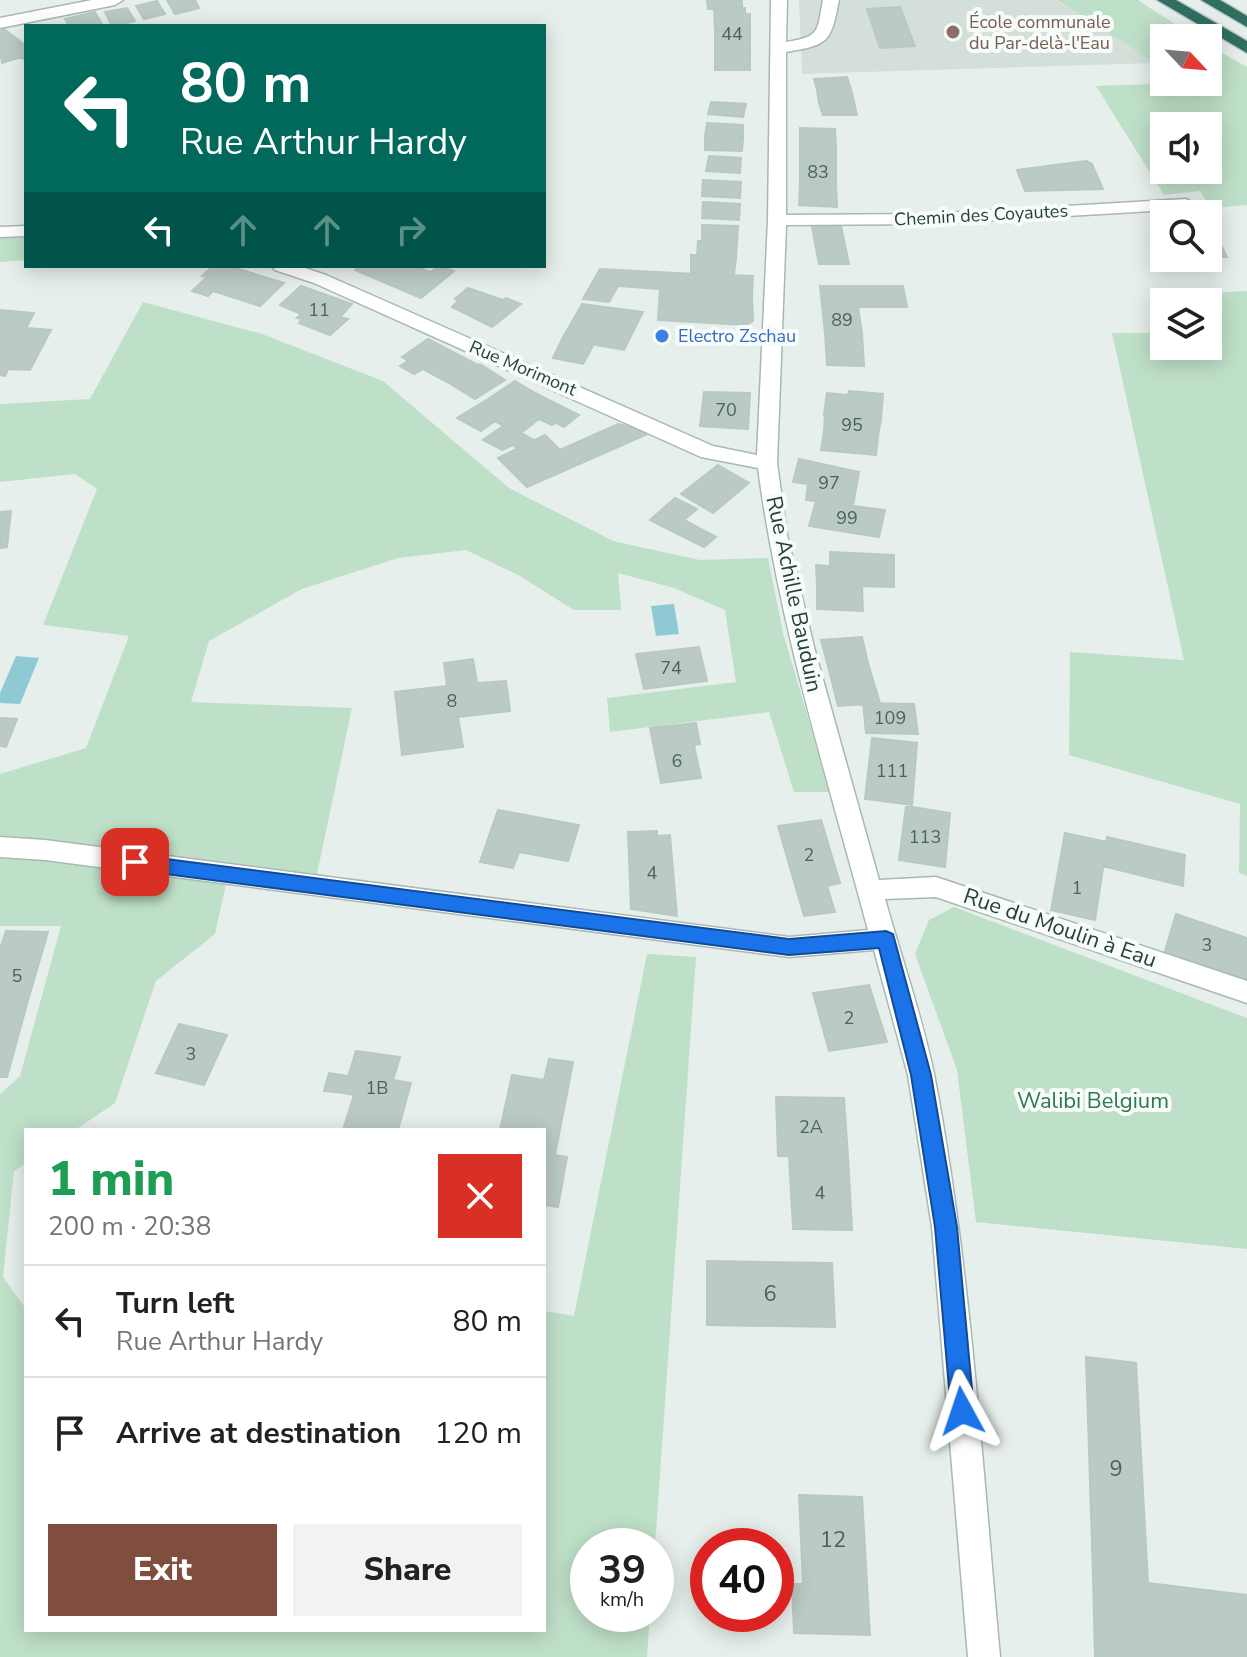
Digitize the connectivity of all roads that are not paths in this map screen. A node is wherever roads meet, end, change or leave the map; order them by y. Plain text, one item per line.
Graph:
1 (115, 0) edge
2 (779, 0) edge
3 (831, 0) edge
4 (1165, 0) edge
5 (1209, 0) edge
6 (1247, 22) edge
7 (0, 23) edge
8 (780, 48) junction
9 (1247, 48) edge
10 (1150, 206) edge
11 (777, 220) junction
12 (24, 231) edge
13 (0, 232) edge
14 (287, 268) edge
15 (767, 463) junction
16 (0, 847) edge
17 (870, 890) junction
18 (886, 939) junction
19 (1247, 992) edge
20 (984, 1657) edge

1 - 7 street
2 - 8 street, Rue Achille Bauduin
3 - 8 street
4 - 9 highway
5 - 6 highway
8 - 11 street, Rue Achille Bauduin
10 - 11 street, Chemin des Coyautes
11 - 15 street, Rue Achille Bauduin
12 - 13 street
14 - 15 street, Rue Morimont
15 - 17 street, Rue Achille Bauduin
16 - 18 street
17 - 18 street, Rue Achille Bauduin
17 - 19 street, Rue du Moulin à Eau
18 - 20 street, Rue Achille Bauduin

